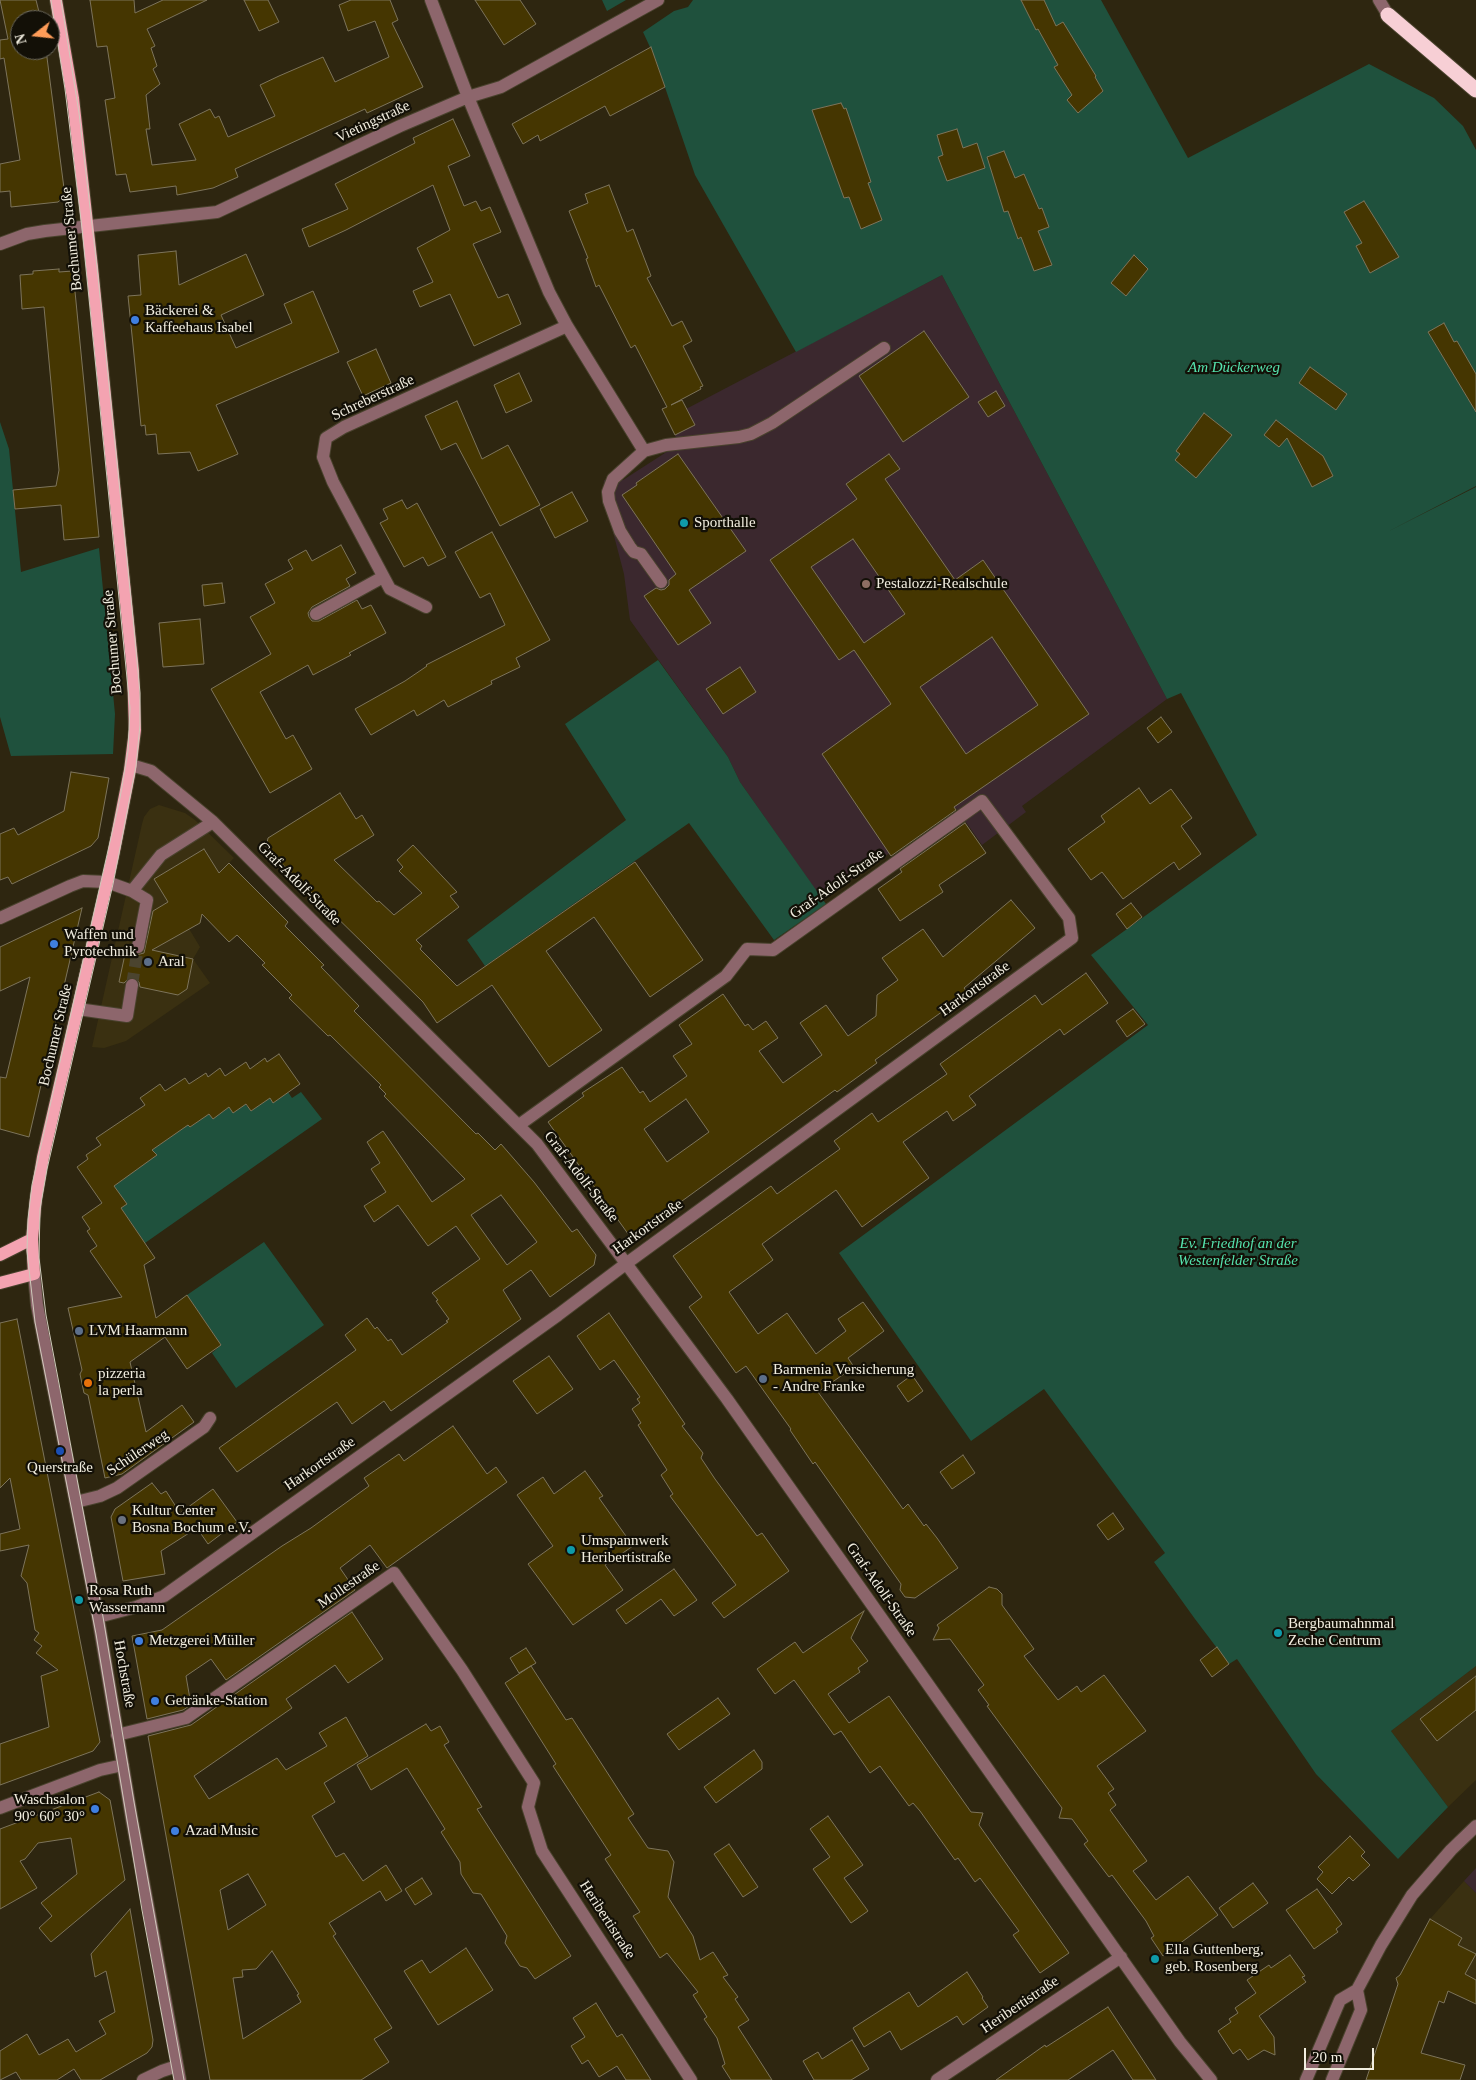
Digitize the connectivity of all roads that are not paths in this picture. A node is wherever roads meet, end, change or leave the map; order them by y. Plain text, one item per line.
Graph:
1 (56, 0) edge
2 (431, 0) edge
3 (658, 0) edge
4 (1379, 0) edge
5 (1388, 15) joint
6 (1476, 90) edge
7 (468, 97) junction
8 (87, 227) junction
9 (0, 244) edge
10 (567, 326) junction
11 (884, 348) dead end
12 (644, 451) junction
13 (383, 577) junction
14 (661, 582) dead end
15 (426, 607) dead end
16 (316, 614) dead end
17 (130, 765) junction
18 (982, 801) joint
19 (213, 822) junction
20 (107, 882) junction
21 (132, 891) junction
22 (0, 918) edge
23 (138, 947) tunnel mouth
24 (132, 985) tunnel mouth
25 (78, 1009) junction
26 (519, 1125) junction
27 (32, 1239) junction
28 (0, 1255) edge
29 (627, 1263) junction
30 (34, 1274) junction
31 (0, 1282) edge
32 (210, 1418) dead end
33 (76, 1502) junction
34 (98, 1617) junction
35 (117, 1735) junction
36 (123, 1765) junction
37 (526, 1770) joint
38 (0, 1808) edge
39 (1476, 1826) edge
40 (1121, 1957) junction
41 (1357, 1990) junction
42 (177, 2066) junction
43 (143, 2080) edge
44 (180, 2080) edge
45 (690, 2080) edge
46 (937, 2080) edge
47 (1210, 2080) edge
48 (1306, 2080) edge
49 (1332, 2080) edge

1 - 8 main road, Bochumer Straße
2 - 7 street
3 - 7 street, Vietingstraße
4 - 5 street
5 - 6 highway
7 - 8 street, Vietingstraße
7 - 10 street
8 - 9 street, Vietingstraße
8 - 17 main road, Bochumer Straße
10 - 12 street
10 - 13 street, Schreberstraße
11 - 12 street
12 - 14 street
13 - 15 street, Schreberstraße
13 - 16 street
17 - 19 street, Graf-Adolf-Straße
17 - 20 main road, Bochumer Straße
18 - 26 street, Graf-Adolf-Straße
18 - 29 street, Harkortstraße
19 - 21 street
19 - 26 street, Graf-Adolf-Straße
20 - 21 street
20 - 22 street
20 - 25 main road, Bochumer Straße
21 - 23 street
24 - 25 street
25 - 27 main road, Bochumer Straße
26 - 29 street, Graf-Adolf-Straße
27 - 28 main road
27 - 30 main road, Bochumer Straße
29 - 34 street, Harkortstraße
29 - 40 street, Graf-Adolf-Straße
30 - 31 main road
30 - 33 street, Hochstraße
32 - 33 street, Schülerweg
33 - 34 street, Hochstraße
34 - 35 street, Hochstraße
35 - 36 street, Hochstraße
35 - 37 street, Mollestraße
36 - 38 street
36 - 42 street, Hochstraße
37 - 45 street, Heribertistraße
39 - 41 street
40 - 46 street, Heribertistraße
40 - 47 street, Graf-Adolf-Straße
41 - 48 street
41 - 49 street
42 - 43 street
42 - 44 street, Hochstraße

